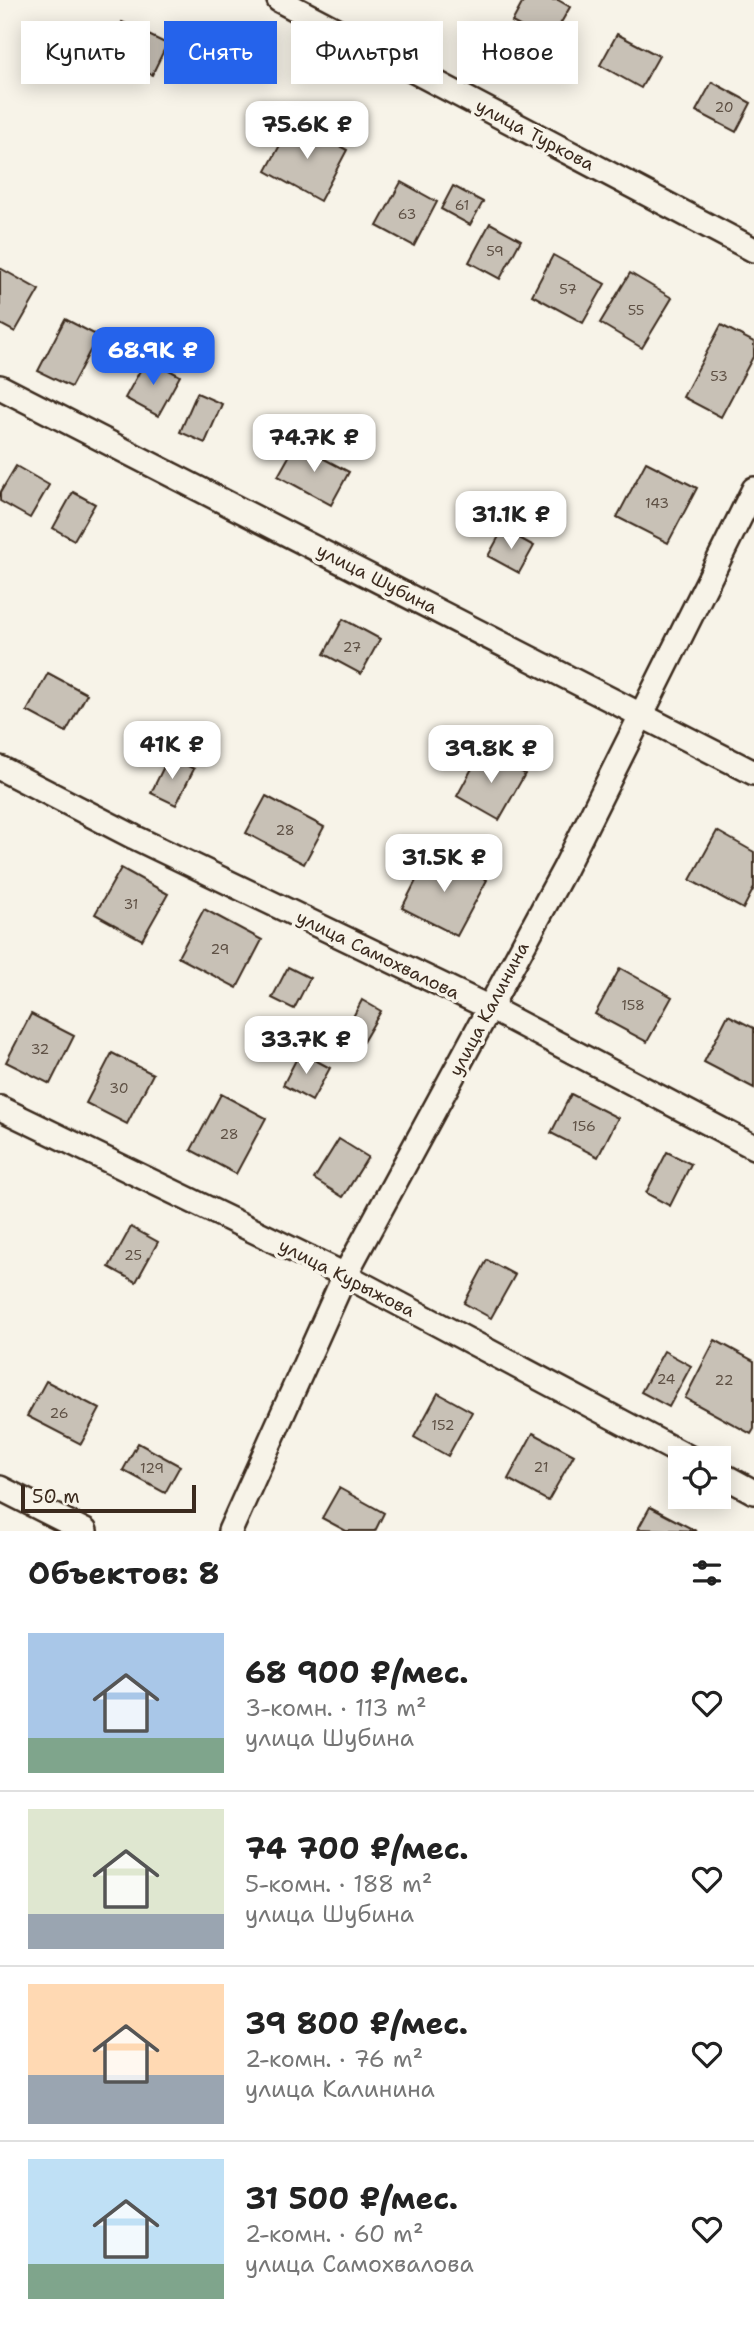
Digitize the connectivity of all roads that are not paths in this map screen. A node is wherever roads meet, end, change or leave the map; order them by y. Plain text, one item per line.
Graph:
1 (278, 0) edge
2 (754, 250) edge
3 (0, 387) edge
4 (754, 489) edge
5 (641, 714) junction
6 (0, 768) edge
7 (754, 773) edge
8 (490, 1009) junction
9 (0, 1108) edge
10 (754, 1147) edge
11 (345, 1275) junction
12 (668, 1446) edge
13 (731, 1480) edge
14 (0, 1488) edge
15 (754, 1492) edge
16 (85, 1531) edge
17 (230, 1531) edge

1 - 2 street, улица Туркова
3 - 5 street, улица Шубина
4 - 5 street, улица Калинина
5 - 7 street, улица Шубина
5 - 8 street, улица Калинина
6 - 8 street, улица Самохвалова
8 - 10 street, улица Самохвалова
8 - 11 street, улица Калинина
9 - 11 street, улица Курыжова
11 - 12 street, улица Курыжова
11 - 17 street, улица Калинина
13 - 15 street
14 - 16 street

